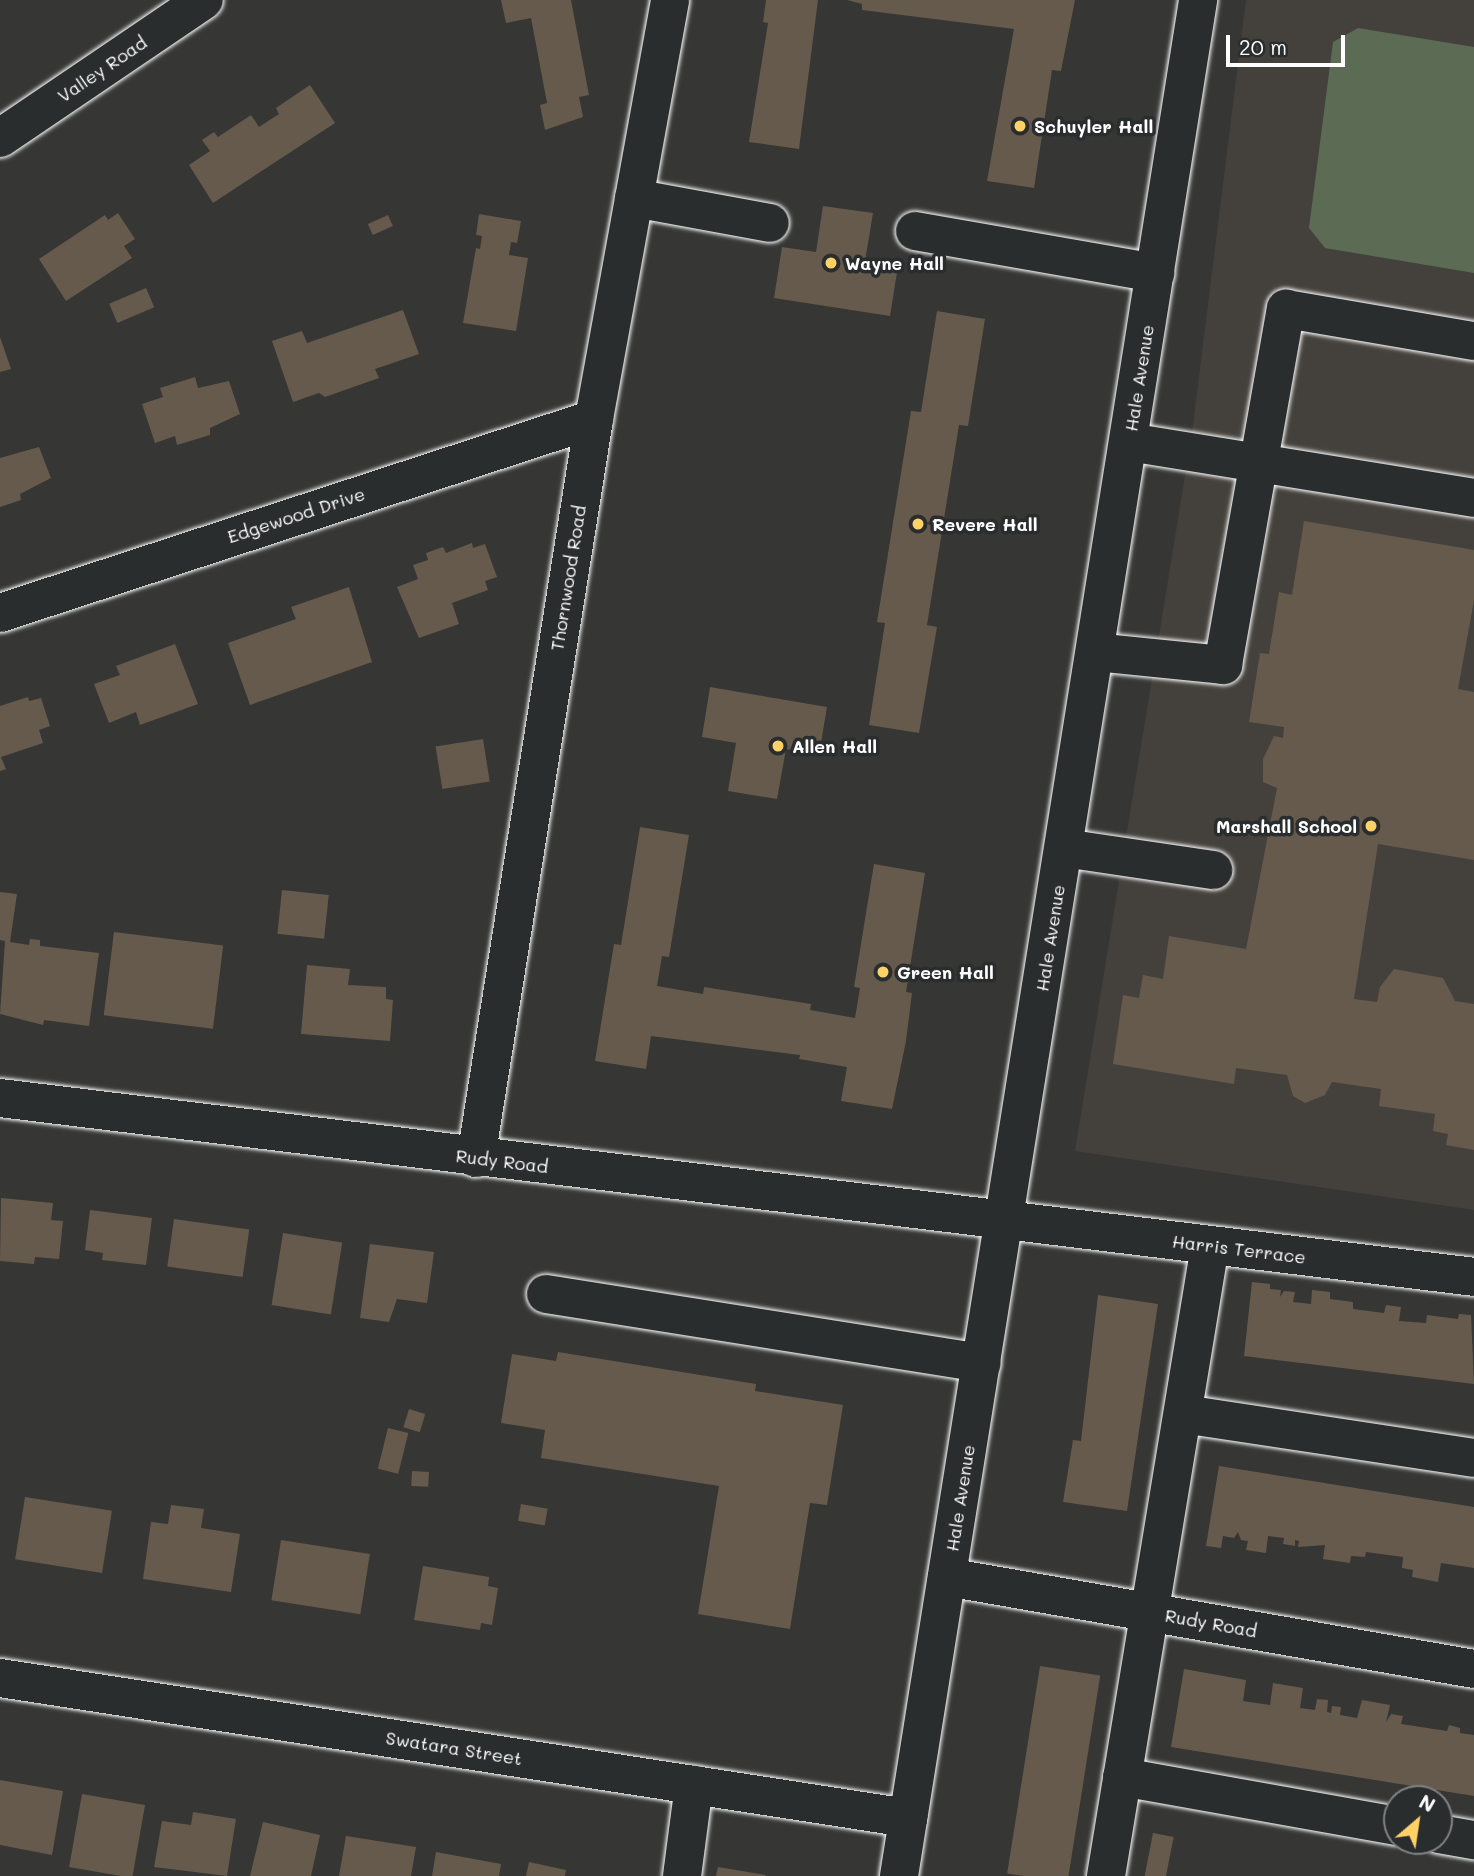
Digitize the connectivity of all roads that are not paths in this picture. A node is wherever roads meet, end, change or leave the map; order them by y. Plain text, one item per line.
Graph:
1 (204, 0) edge
2 (670, 0) edge
3 (1198, 0) edge
4 (0, 138) edge
5 (634, 198) junction
6 (770, 223) dead end
7 (915, 231) dead end
8 (1155, 273) junction
9 (1474, 341) edge
10 (594, 419) junction
11 (1129, 442) junction
12 (1257, 463) junction
13 (1474, 498) edge
14 (0, 613) edge
15 (1095, 652) junction
16 (1064, 848) junction
17 (1213, 870) dead end
18 (0, 1098) edge
19 (476, 1158) junction
20 (1005, 1219) junction
21 (1210, 1246) junction
22 (1474, 1277) edge
23 (546, 1294) dead end
24 (982, 1363) junction
25 (1182, 1413) junction
26 (1474, 1458) edge
27 (947, 1577) junction
28 (1150, 1613) junction
29 (1474, 1669) edge
30 (0, 1678) edge
31 (1122, 1777) junction
32 (694, 1785) junction
33 (908, 1818) junction
34 (1383, 1824) edge
35 (1453, 1836) edge
36 (1474, 1840) edge
37 (682, 1876) edge
38 (899, 1876) edge
39 (1106, 1876) edge

1 - 4 street, Valley Road
2 - 5 street, Thornwood Road
3 - 8 street, Hale Avenue
5 - 6 street
5 - 10 street, Thornwood Road
7 - 8 street
8 - 11 street, Hale Avenue
9 - 12 street
10 - 14 street, Edgewood Drive
10 - 19 street, Thornwood Road
11 - 12 street
11 - 15 street, Hale Avenue
12 - 13 street
12 - 15 street
15 - 16 street, Hale Avenue
16 - 17 street
16 - 20 street, Hale Avenue
18 - 19 street, Rudy Road
19 - 20 street, Rudy Road
20 - 21 street, Harris Terrace
20 - 24 street, Hale Avenue
21 - 22 street, Harris Terrace
21 - 25 street
23 - 24 street
24 - 27 street, Hale Avenue
25 - 26 street
25 - 28 street
27 - 28 street, Rudy Road
27 - 33 street, Hale Avenue
28 - 29 street, Rudy Road
28 - 31 street
30 - 32 street, Swatara Street
31 - 34 street
31 - 39 street
32 - 33 street, Swatara Street
32 - 37 street
33 - 38 street, Hale Avenue
35 - 36 street

